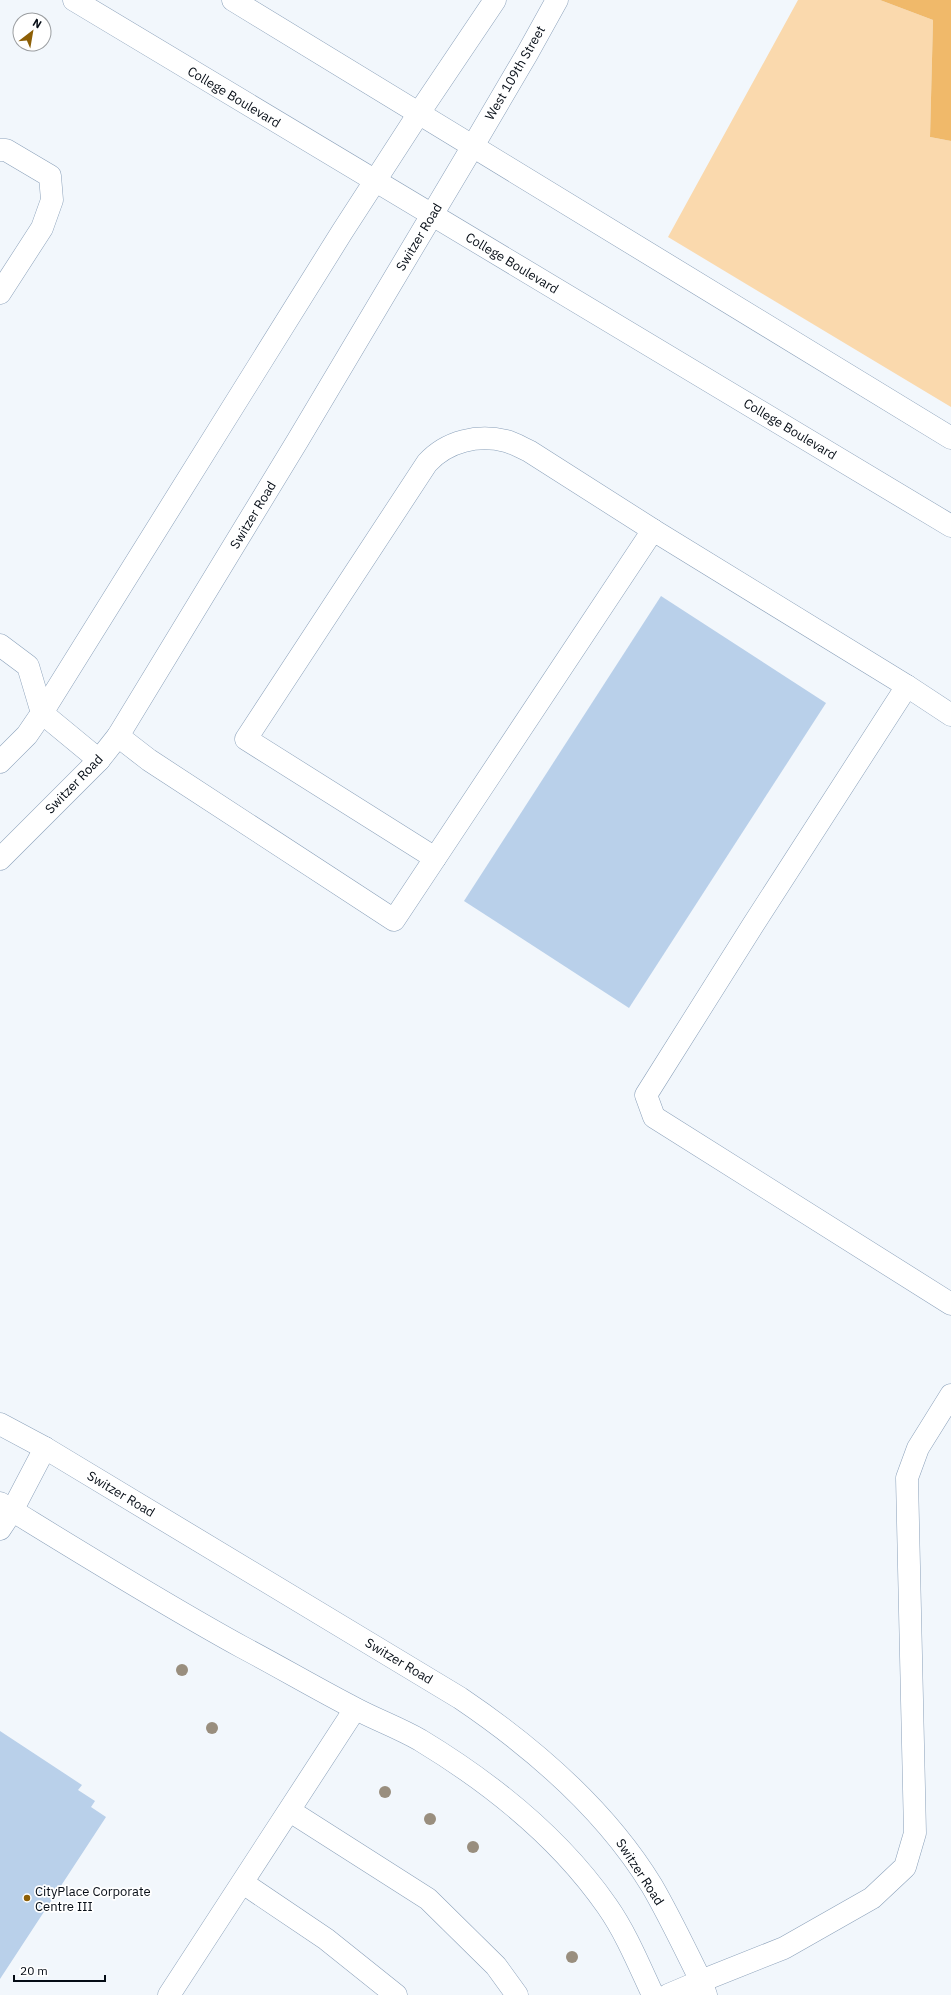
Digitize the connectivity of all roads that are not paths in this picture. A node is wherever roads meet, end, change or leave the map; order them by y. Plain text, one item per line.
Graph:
1 (74, 0) edge
2 (233, 0) edge
3 (495, 0) edge
4 (557, 0) edge
5 (419, 113) junction
6 (473, 146) junction
7 (0, 150) edge
8 (374, 181) junction
9 (431, 215) junction
10 (0, 293) edge
11 (951, 438) edge
12 (951, 526) edge
13 (653, 530) junction
14 (0, 645) edge
15 (907, 686) junction
16 (42, 713) junction
17 (951, 715) edge
18 (118, 736) junction
19 (99, 760) junction
20 (0, 762) edge
21 (435, 858) junction
22 (0, 859) edge
23 (951, 1304) edge
24 (951, 1395) edge
25 (0, 1424) edge
26 (45, 1448) junction
27 (6, 1507) edge
28 (0, 1529) edge
29 (355, 1709) junction
30 (290, 1811) junction
31 (243, 1882) junction
32 (704, 1988) edge
33 (169, 1995) edge
34 (396, 1995) edge
35 (517, 1995) edge
36 (653, 1995) edge
37 (668, 1995) edge

1 - 8 main road, College Boulevard
2 - 5 main road
3 - 5 main road
4 - 6 main road, West 109th Street
5 - 6 main road
5 - 8 main road
6 - 9 main road, Switzer Road
6 - 11 main road
7 - 10 main road
8 - 9 main road, College Boulevard
8 - 16 main road
9 - 12 main road, College Boulevard
9 - 18 main road, Switzer Road
13 - 15 main road
13 - 21 main road
13 - 21 main road
14 - 16 main road
15 - 17 main road
15 - 23 main road
16 - 19 main road
16 - 20 main road
18 - 19 main road, Switzer Road
18 - 21 main road
19 - 22 main road, Switzer Road
24 - 32 main road
25 - 26 main road, Switzer Road
26 - 27 main road
26 - 32 main road, Switzer Road
27 - 28 main road
27 - 29 main road
29 - 30 main road
29 - 36 main road
30 - 31 main road
30 - 35 main road
31 - 33 main road
31 - 34 main road
32 - 37 main road

